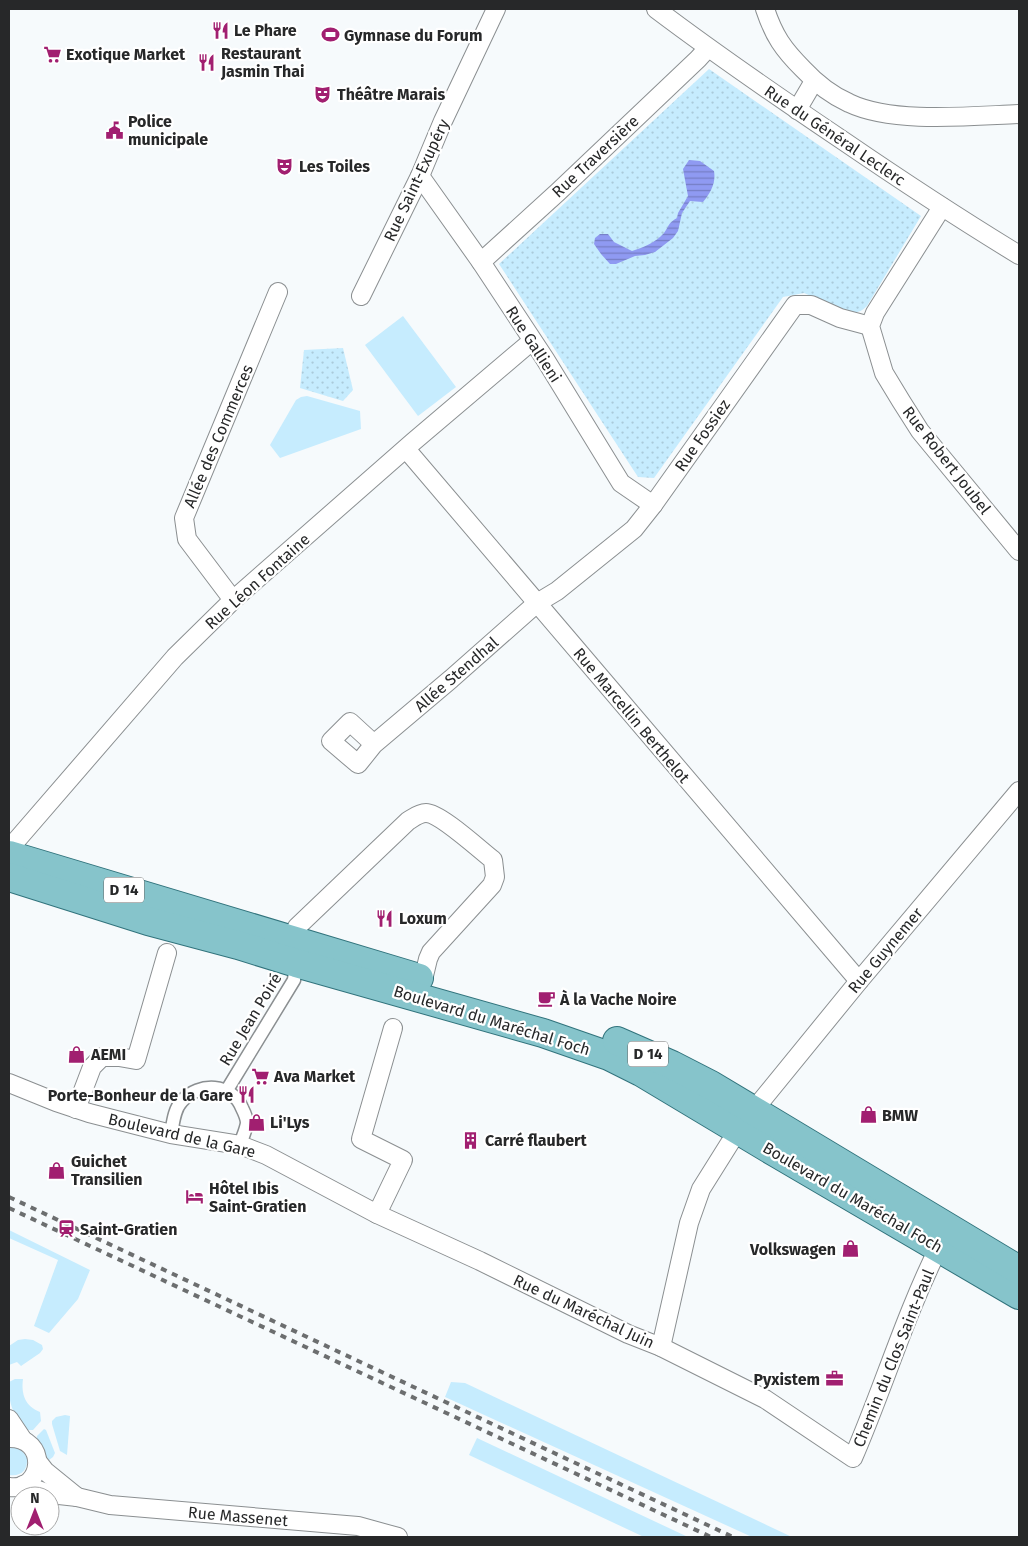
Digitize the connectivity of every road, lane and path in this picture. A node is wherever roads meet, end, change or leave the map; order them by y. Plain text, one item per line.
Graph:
1 (496, 9) edge
2 (656, 9) edge
3 (764, 9) edge
4 (708, 48) junction
5 (814, 81) junction
6 (797, 110) junction
7 (1019, 114) edge
8 (420, 176) junction
9 (942, 207) junction
10 (1019, 255) edge
11 (481, 262) junction
12 (278, 292) dead end
13 (361, 296) dead end
14 (870, 326) junction
15 (532, 341) junction
16 (406, 449) junction
17 (653, 505) junction
18 (1019, 551) edge
19 (233, 600) junction
20 (537, 602) junction
21 (374, 744) dead end
22 (1019, 790) edge
23 (9, 849) edge
24 (9, 855) edge
25 (9, 866) edge
26 (9, 877) edge
27 (9, 888) edge
28 (148, 921) junction
29 (238, 924) junction
30 (294, 952) junction
31 (166, 953) dead end
32 (423, 980) junction
33 (859, 981) junction
34 (393, 1028) dead end
35 (9, 1083) edge
36 (226, 1090) junction
37 (76, 1109) junction
38 (745, 1120) junction
39 (171, 1134) junction
40 (240, 1145) junction
41 (377, 1214) junction
42 (939, 1247) junction
43 (1019, 1270) edge
44 (1019, 1295) edge
45 (661, 1347) junction
46 (9, 1419) edge
47 (16, 1439) edge
48 (38, 1462) junction
49 (15, 1486) edge
50 (60, 1495) edge
51 (77, 1498) junction
52 (398, 1537) edge

1 - 8 street, Rue Saint-Exupéry
2 - 4 street, Rue du Général Leclerc
3 - 5 street
4 - 6 street, Rue du Général Leclerc
4 - 11 street, Rue Traversière
5 - 6 street
5 - 7 street
6 - 9 street, Rue du Général Leclerc
8 - 11 street, Rue Gallieni
8 - 13 street, Rue Saint-Exupéry
9 - 10 street, Rue du Général Leclerc
9 - 14 street
11 - 15 street, Rue Gallieni
12 - 19 street, Allée des Commerces
14 - 17 street, Rue Fossiez
14 - 18 street, Rue Robert Joubel
15 - 16 street, Rue Léon Fontaine
15 - 17 street, Rue Gallieni
16 - 19 street, Rue Léon Fontaine
16 - 20 street, Rue Marcellin Berthelot
17 - 20 street, Rue Fossiez
19 - 23 street, Rue Léon Fontaine
20 - 21 street, Allée Stendhal
20 - 33 street, Rue Marcellin Berthelot
22 - 33 street, Rue Guynemer
24 - 29 main road, Boulevard du Maréchal Foch / D 14
25 - 29 main road, Boulevard du Maréchal Foch / D 14
26 - 28 main road, Boulevard du Maréchal Foch / D 14
27 - 28 main road, Boulevard du Maréchal Foch / D 14
28 - 30 main road, Boulevard du Maréchal Foch / D 14
29 - 30 main road, Boulevard du Maréchal Foch / D 14
30 - 32 main road, Boulevard du Maréchal Foch / D 14
30 - 32 street
30 - 36 street, Rue Jean Poiré
30 - 38 main road, Boulevard du Maréchal Foch
31 - 37 street
32 - 38 main road, Boulevard du Maréchal Foch / D 14
33 - 38 street, Rue Guynemer
34 - 41 street
35 - 37 street, Boulevard de la Gare
36 - 39 street
36 - 40 street
37 - 39 street, Boulevard de la Gare
38 - 42 main road, Boulevard du Maréchal Foch
38 - 43 main road, Boulevard du Maréchal Foch / D 14
38 - 45 street, Rue du Maréchal Juin
39 - 40 street, Boulevard de la Gare
40 - 41 street, Boulevard de la Gare
41 - 45 street, Rue du Maréchal Juin
42 - 44 main road, Boulevard du Maréchal Foch
42 - 45 street, Chemin du Clos Saint-Paul
46 - 47 street
47 - 48 street
48 - 49 street
48 - 51 street
50 - 51 street, Rue Massenet
51 - 52 street, Rue Massenet

